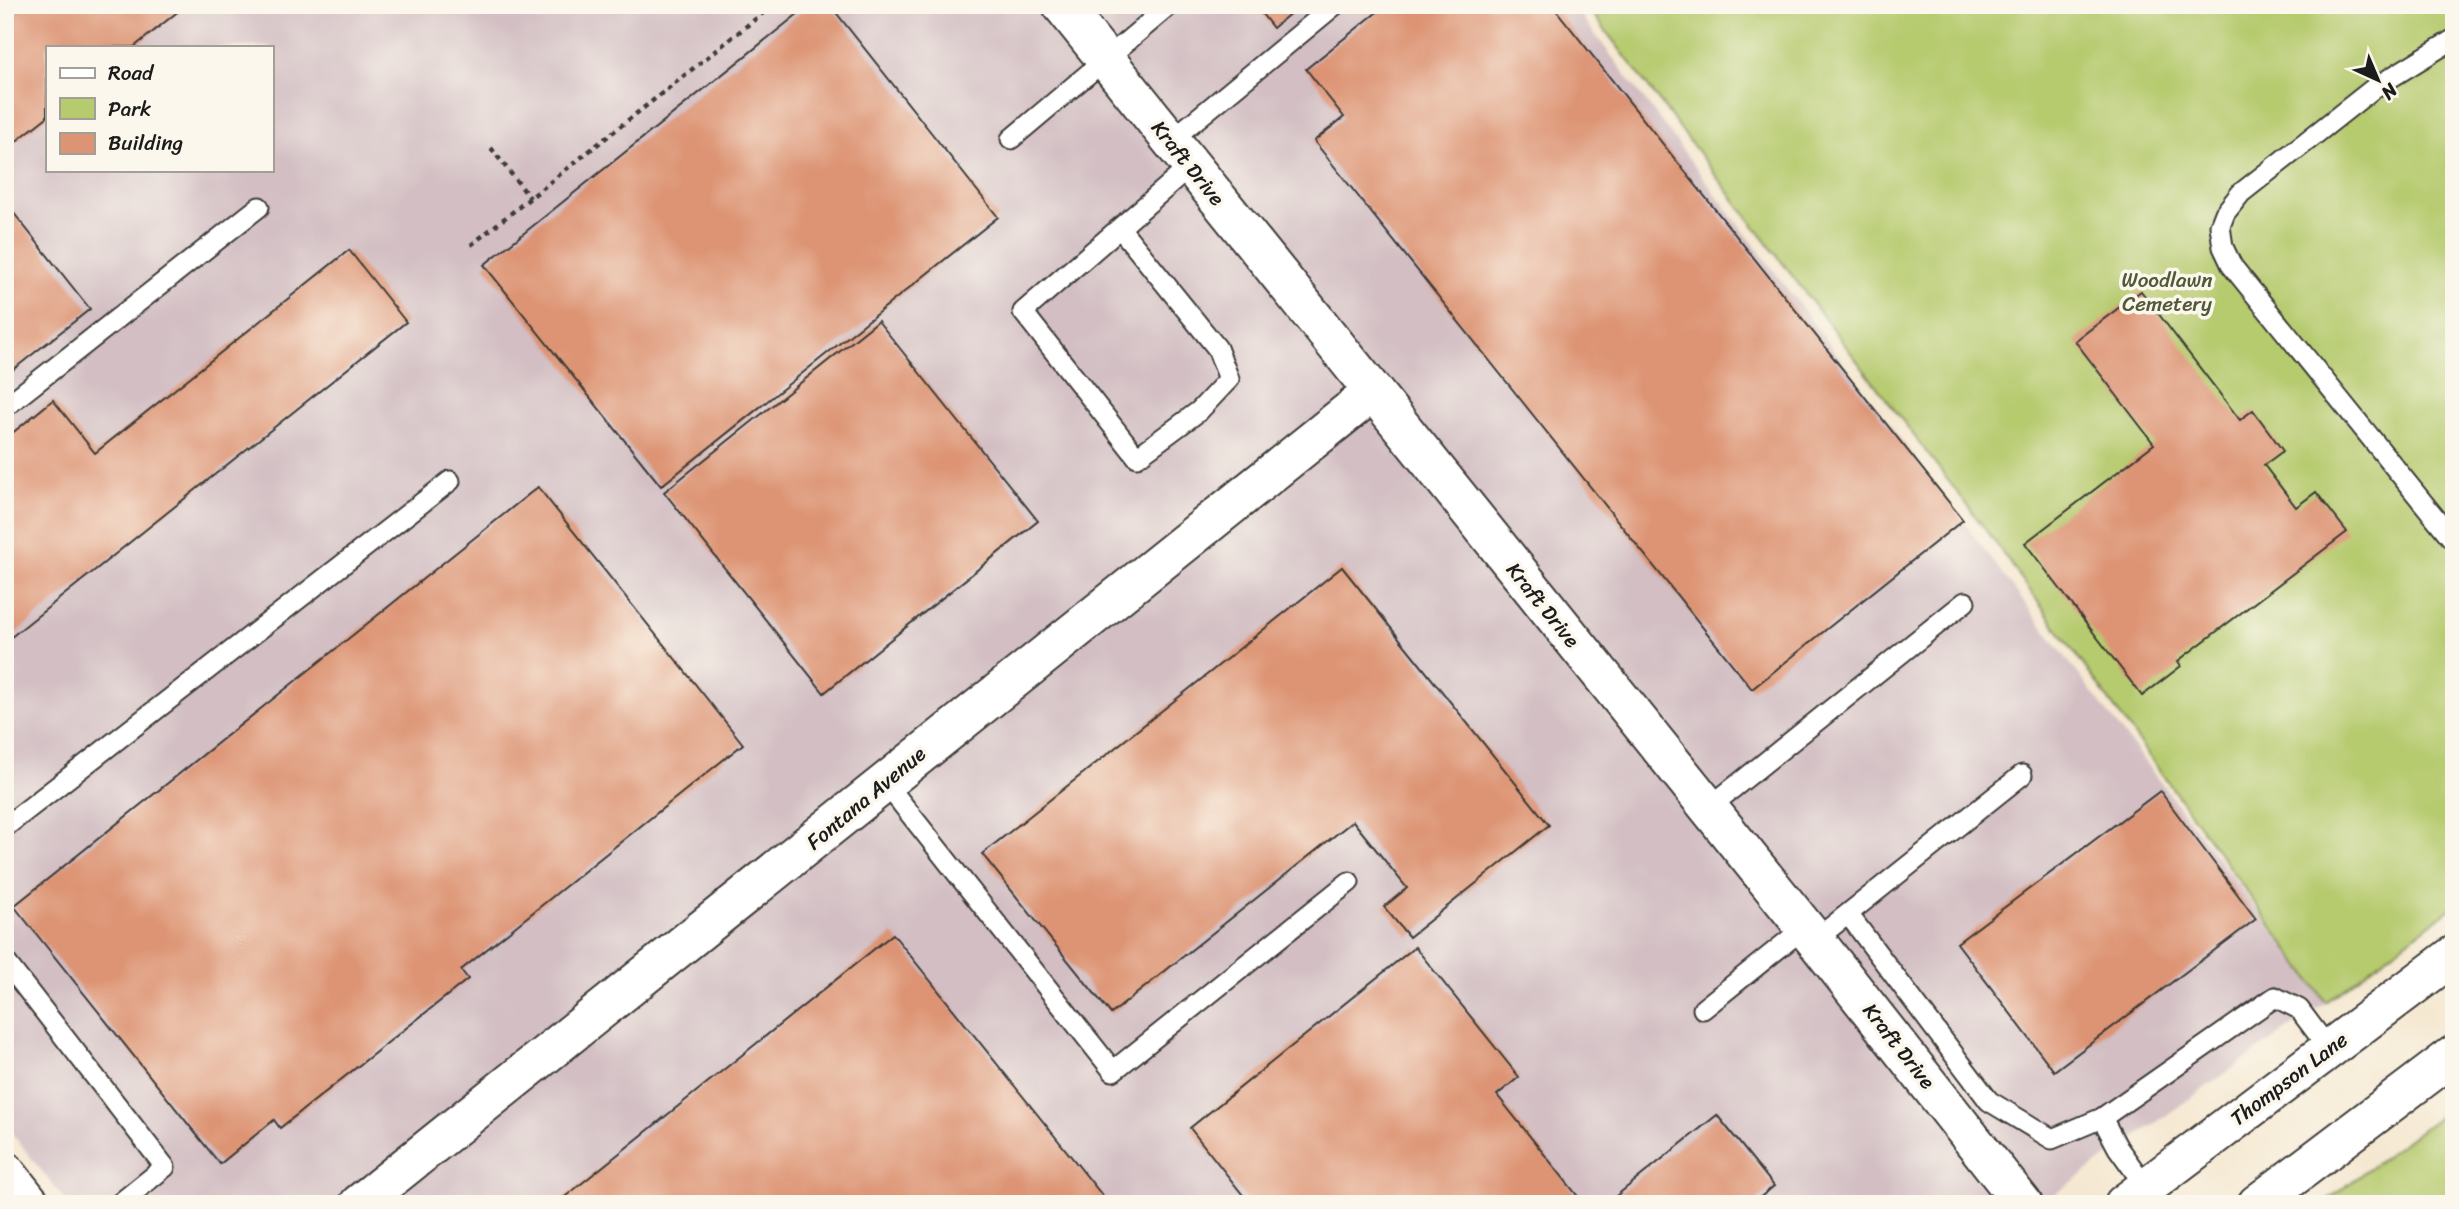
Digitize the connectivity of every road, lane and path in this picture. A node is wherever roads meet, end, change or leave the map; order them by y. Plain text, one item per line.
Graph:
1 (773, 5) edge
2 (1062, 5) edge
3 (1170, 5) edge
4 (1335, 5) edge
5 (2454, 38) edge
6 (1106, 60) junction
7 (1011, 139) dead end
8 (491, 148) dead end
9 (1181, 154) junction
10 (530, 198) junction
11 (259, 207) dead end
12 (1120, 228) junction
13 (471, 245) dead end
14 (1373, 392) junction
15 (5, 407) edge
16 (450, 481) dead end
17 (2454, 541) edge
18 (1965, 602) dead end
19 (2022, 775) dead end
20 (884, 781) junction
21 (1707, 809) junction
22 (5, 827) edge
23 (1349, 882) dead end
24 (1848, 914) junction
25 (1810, 934) junction
26 (2454, 955) edge
27 (5, 961) edge
28 (1703, 1009) dead end
29 (2329, 1049) junction
30 (2454, 1055) edge
31 (2102, 1118) junction
32 (5, 1171) edge
33 (2135, 1195) edge
34 (31, 1204) edge
35 (119, 1204) edge
36 (359, 1204) edge
37 (2023, 1204) edge
38 (2257, 1204) edge

1 - 10 path
2 - 6 street, Kraft Drive
3 - 6 lane
4 - 9 lane
5 - 17 lane
6 - 7 lane
6 - 9 street, Kraft Drive
8 - 10 path
9 - 12 lane
9 - 14 street, Kraft Drive
10 - 13 path
11 - 15 lane
12 - 12 lane
14 - 20 street, Fontana Avenue
14 - 21 street, Kraft Drive
16 - 22 lane
18 - 21 lane
19 - 24 lane
20 - 23 lane
20 - 36 street, Fontana Avenue
21 - 25 street, Kraft Drive
24 - 25 lane
24 - 31 lane
25 - 28 lane
25 - 37 street, Kraft Drive
26 - 29 street, Thompson Lane
27 - 35 lane
29 - 31 lane
29 - 33 street, Thompson Lane
30 - 38 street
31 - 33 lane
32 - 34 street

